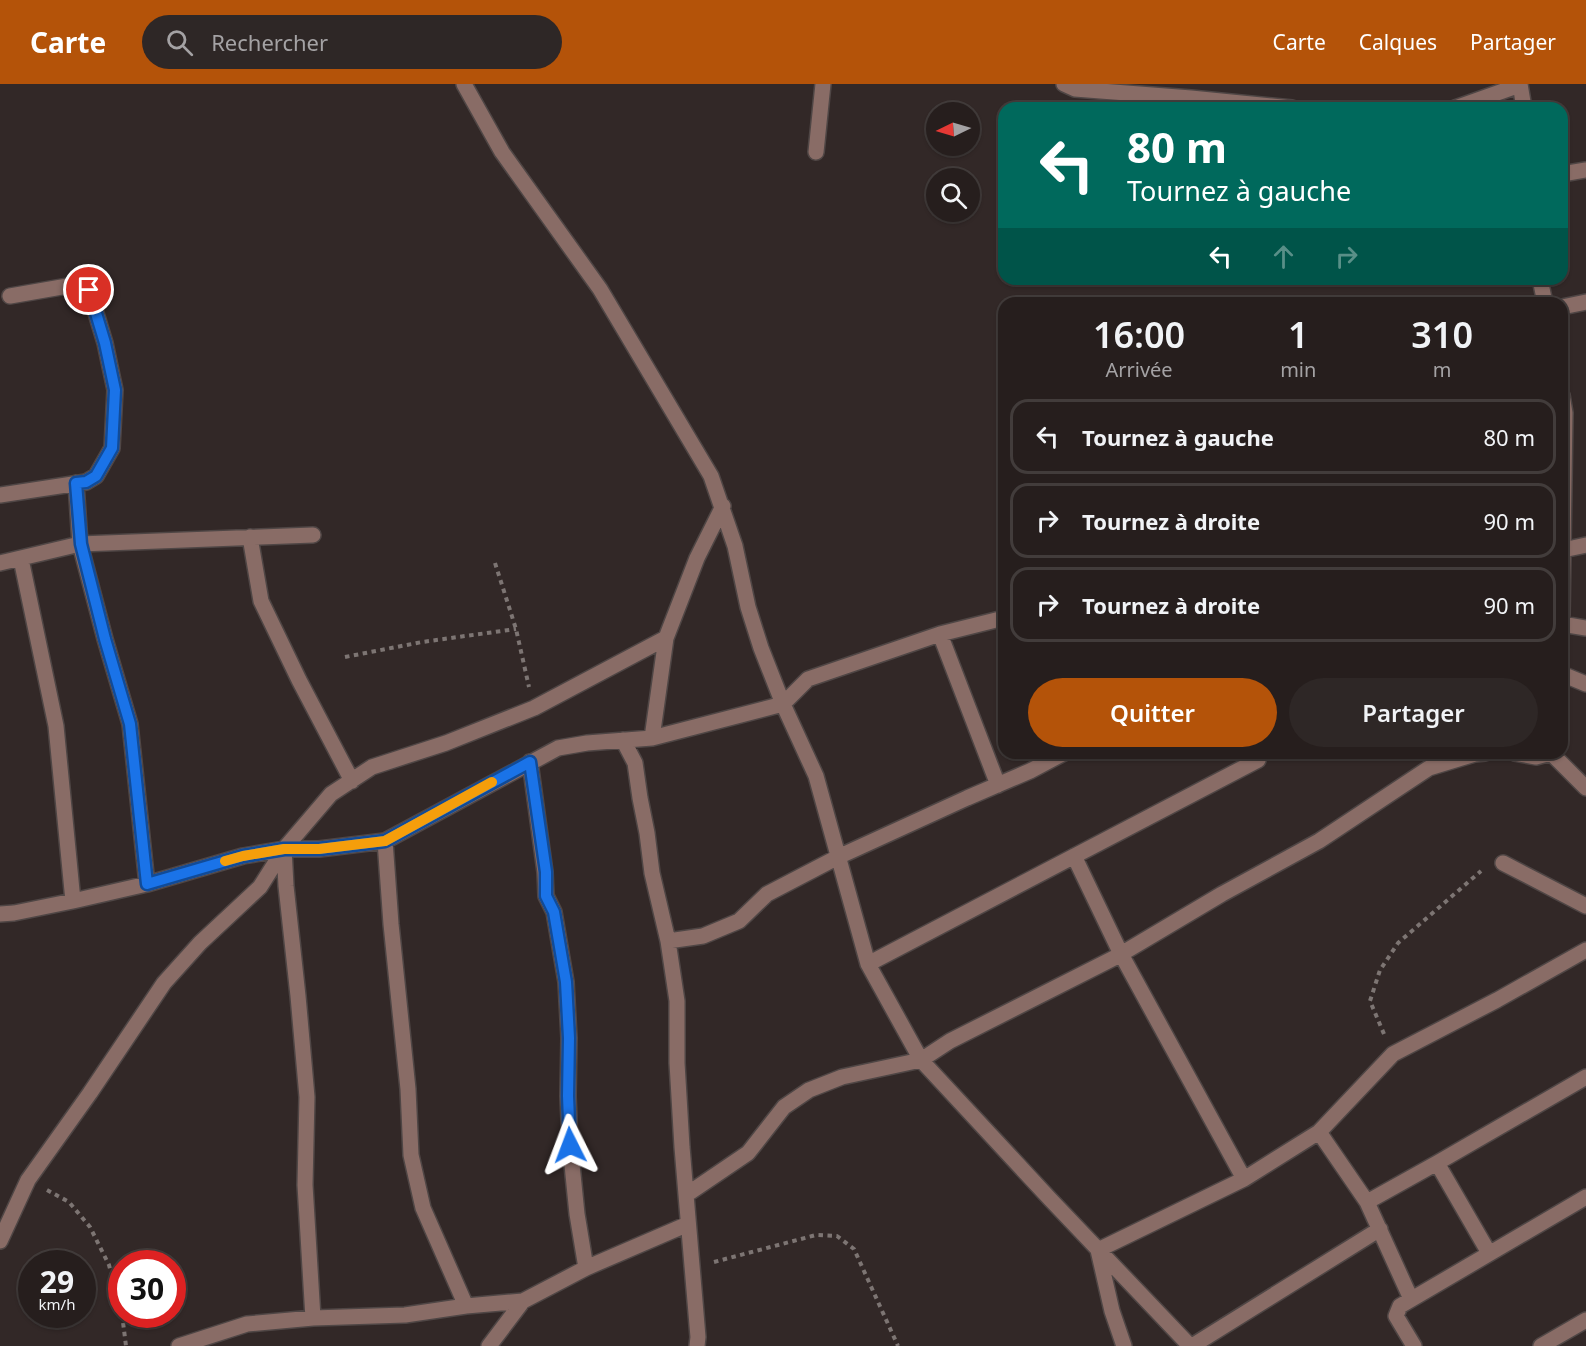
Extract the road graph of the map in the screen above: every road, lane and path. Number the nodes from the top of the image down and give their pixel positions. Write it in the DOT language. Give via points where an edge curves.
graph roads {
  1 [pos="464,84"];
  2 [pos="823,84"];
  3 [pos="1520,85"];
  4 [pos="1071,86"];
  5 [pos="1231,102"];
  6 [pos="1472,102"];
  7 [pos="1523,102"];
  8 [pos="816,152"];
  9 [pos="1586,170"];
  10 [pos="1568,173"];
  11 [pos="10,296"];
  12 [pos="1586,302"];
  13 [pos="1568,306"];
  14 [pos="76,483"];
  15 [pos="0,495"];
  16 [pos="723,506"];
  17 [pos="313,535"];
  18 [pos="250,537"];
  19 [pos="81,544"];
  20 [pos="1586,545"];
  21 [pos="1568,549"];
  22 [pos="21,559"];
  23 [pos="0,563"];
  24 [pos="495,563"];
  25 [pos="998,620"];
  26 [pos="1568,625"];
  27 [pos="516,628"];
  28 [pos="1586,628"];
  29 [pos="940,634"];
  30 [pos="666,638"];
  31 [pos="345,657"];
  32 [pos="1568,676"];
  33 [pos="1586,684"];
  34 [pos="783,704"];
  35 [pos="534,708"];
  36 [pos="652,738"];
  37 [pos="623,740"];
  38 [pos="1053,759"];
  39 [pos="1459,759"];
  40 [pos="1557,759"];
  41 [pos="1258,760"];
  42 [pos="530,762"];
  43 [pos="352,780"];
  44 [pos="998,784"];
  45 [pos="1586,788"];
  46 [pos="385,841"];
  47 [pos="284,849"];
  48 [pos="838,856"];
  49 [pos="1074,856"];
  50 [pos="1503,863"];
  51 [pos="147,884"];
  52 [pos="73,902"];
  53 [pos="1586,906"];
  54 [pos="0,914"];
  55 [pos="668,941"];
  56 [pos="1586,950"];
  57 [pos="1121,954"];
  58 [pos="868,964"];
  59 [pos="1393,1054"];
  60 [pos="921,1060"];
  61 [pos="1586,1077"];
  62 [pos="1319,1132"];
  63 [pos="1437,1163"];
  64 [pos="1244,1179"];
  65 [pos="28,1180"];
  66 [pos="686,1195"];
  67 [pos="1586,1197"];
  68 [pos="1367,1202"];
  69 [pos="688,1224"];
  70 [pos="1380,1229"];
  71 [pos="0,1241"];
  72 [pos="1098,1250"];
  73 [pos="1489,1253"];
  74 [pos="108,1263"];
  75 [pos="586,1268"];
  76 [pos="692,1268"];
  77 [pos="1411,1299"];
  78 [pos="523,1301"];
  79 [pos="466,1306"];
  80 [pos="313,1318"];
  81 [pos="1586,1320"];
  82 [pos="124,1328"];
  83 [pos="126,1346"];
  84 [pos="179,1346"];
  85 [pos="489,1346"];
  86 [pos="697,1346"];
  87 [pos="898,1346"];
  88 [pos="1125,1346"];
  89 [pos="1191,1346"];
  90 [pos="1414,1346"];
  91 [pos="1541,1346"];
  1 -- 16 [label="street" via="502,152 600,290 711,476"];
  2 -- 8 [label="street"];
  3 -- 6 [label="street"];
  3 -- 7 [label="street"];
  4 -- 5 [label="street"];
  9 -- 10 [label="street"];
  11 -- 14 [label="street" via="79,284 89,290 115,390 112,448 96,476"];
  12 -- 13 [label="street"];
  14 -- 15 [label="street"];
  14 -- 19 [label="street"];
  16 -- 30 [label="street" via="697,558"];
  16 -- 34 [label="street" via="748,607"];
  17 -- 18 [label="street"];
  18 -- 19 [label="street"];
  18 -- 43 [label="street" via="261,601"];
  19 -- 22 [label="street"];
  19 -- 51 [label="street" via="130,724"];
  20 -- 21 [label="street"];
  22 -- 23 [label="street"];
  22 -- 52 [label="street" via="56,726"];
  24 -- 27 [label="path"];
  25 -- 29 [label="street"];
  26 -- 28 [label="street"];
  27 -- 31 [label="path"];
  27 -- 35 [label="path"];
  29 -- 34 [label="street" via="808,679"];
  29 -- 44 [label="street"];
  30 -- 35 [label="street"];
  30 -- 36 [label="street"];
  32 -- 33 [label="street"];
  34 -- 36 [label="street"];
  34 -- 48 [label="street" via="816,776"];
  35 -- 43 [label="street" via="372,767"];
  36 -- 37 [label="street"];
  37 -- 42 [label="street" via="558,748"];
  37 -- 55 [label="street" via="635,763 652,873"];
  38 -- 44 [label="street"];
  39 -- 57 [label="street" via="1429,768 1319,841"];
  40 -- 45 [label="street"];
  41 -- 49 [label="street"];
  42 -- 46 [label="street"];
  42 -- 75 [label="street" via="546,896 554,912 566,982 570,1145"];
  43 -- 47 [label="street" via="331,794"];
  44 -- 48 [label="street"];
  46 -- 47 [label="street"];
  46 -- 79 [label="street" via="411,1155 423,1208"];
  47 -- 51 [label="street" via="243,856"];
  47 -- 65 [label="street" via="260,887 164,983"];
  47 -- 80 [label="street" via="307,1097 305,1185"];
  48 -- 55 [label="street" via="767,894 739,921 703,936"];
  48 -- 58 [label="street"];
  49 -- 57 [label="street"];
  49 -- 58 [label="street"];
  50 -- 53 [label="street"];
  50 -- 59 [label="path" via="1480,871 1398,943 1380,970 1370,1001"];
  51 -- 52 [label="street"];
  52 -- 54 [label="street"];
  55 -- 66 [label="street" via="677,1001"];
  56 -- 59 [label="street"];
  57 -- 60 [label="street" via="950,1041"];
  57 -- 64 [label="street"];
  58 -- 60 [label="street"];
  59 -- 62 [label="street"];
  60 -- 66 [label="street" via="842,1077 809,1090 784,1107 748,1153"];
  60 -- 72 [label="street"];
  61 -- 63 [label="street"];
  62 -- 64 [label="street"];
  62 -- 68 [label="street"];
  63 -- 68 [label="street"];
  63 -- 73 [label="street"];
  64 -- 72 [label="street"];
  65 -- 71 [label="street"];
  65 -- 74 [label="path" via="69,1202 90,1227"];
  66 -- 69 [label="street"];
  67 -- 73 [label="street"];
  68 -- 70 [label="street"];
  69 -- 75 [label="street"];
  69 -- 76 [label="street"];
  70 -- 77 [label="street"];
  70 -- 89 [label="street"];
  72 -- 88 [label="street" via="1112,1311"];
  72 -- 89 [label="street"];
  73 -- 77 [label="street"];
  75 -- 78 [label="street"];
  76 -- 86 [label="street"];
  76 -- 87 [label="path" via="816,1235 837,1236 854,1249"];
  77 -- 90 [label="street" via="1400,1306 1396,1316"];
  78 -- 79 [label="street"];
  78 -- 85 [label="street"];
  79 -- 80 [label="street" via="405,1315"];
  80 -- 84 [label="street" via="247,1323"];
  81 -- 91 [label="street"];
  82 -- 83 [label="path"];
}
